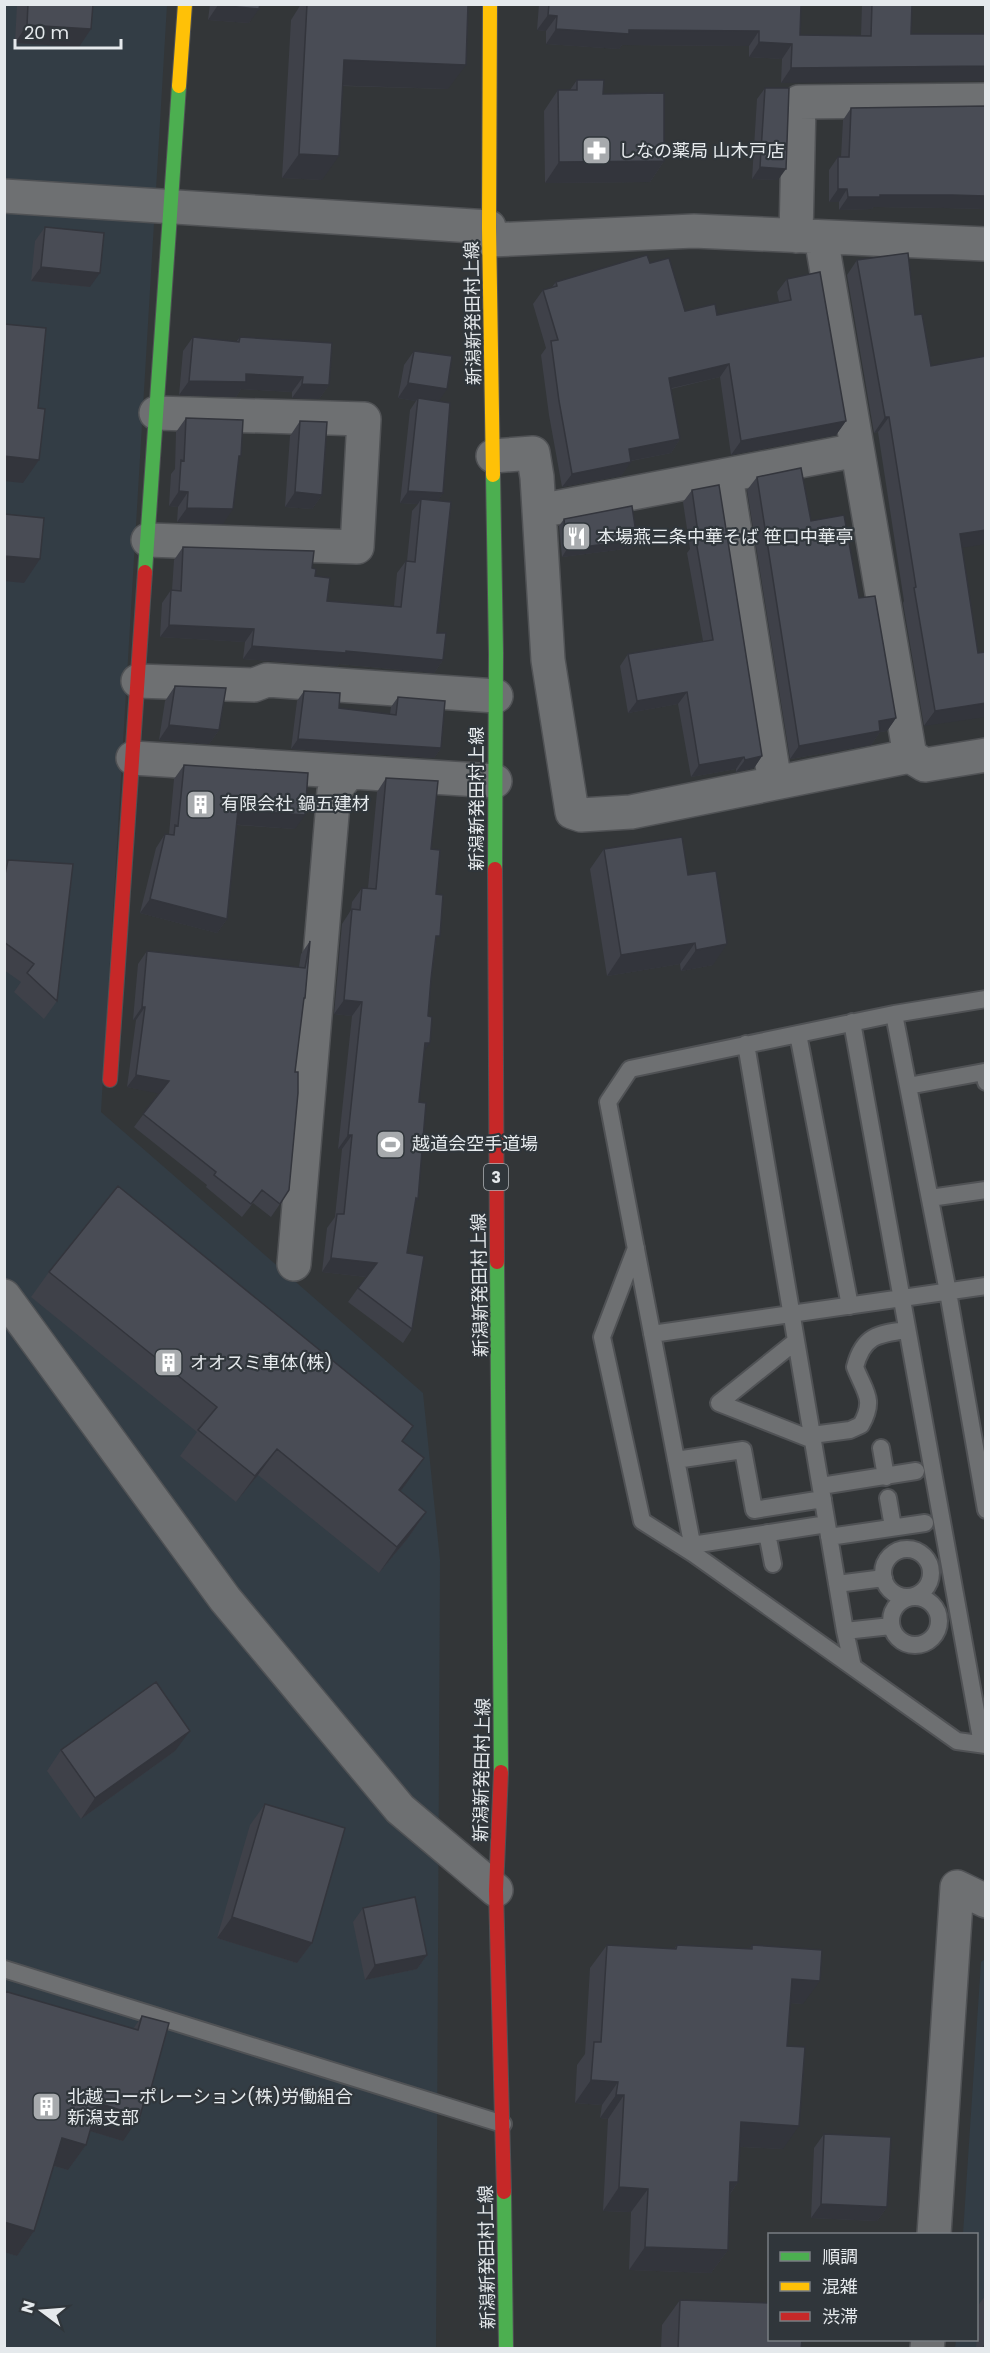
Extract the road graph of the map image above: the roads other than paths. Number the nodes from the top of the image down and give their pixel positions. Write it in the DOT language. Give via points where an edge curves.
graph roads {
  1 [pos="185,4"];
  2 [pos="490,4"];
  3 [pos="986,100"];
  4 [pos="4,196"];
  5 [pos="171,205"];
  6 [pos="490,233"];
  7 [pos="809,236"];
  8 [pos="986,244"];
  9 [pos="156,413"];
  10 [pos="857,450"];
  11 [pos="493,456"];
  12 [pos="726,476"];
  13 [pos="539,511"];
  14 [pos="148,540"];
  15 [pos="138,681"];
  16 [pos="496,696"];
  17 [pos="986,755"];
  18 [pos="910,756"];
  19 [pos="133,758"];
  20 [pos="349,772"];
  21 [pos="495,781"];
  22 [pos="775,783"];
  23 [pos="986,999"];
  24 [pos="894,1014"];
  25 [pos="852,1022"];
  26 [pos="798,1034"];
  27 [pos="746,1044"];
  28 [pos="110,1080"];
  29 [pos="986,1082"];
  30 [pos="908,1086"];
  31 [pos="986,1190"];
  32 [pos="930,1198"];
  33 [pos="636,1248"];
  34 [pos="294,1264"];
  35 [pos="986,1286"];
  36 [pos="948,1292"];
  37 [pos="4,1296"];
  38 [pos="900,1299"];
  39 [pos="850,1306"];
  40 [pos="792,1314"];
  41 [pos="906,1330"];
  42 [pos="652,1334"];
  43 [pos="796,1341"];
  44 [pos="813,1438"];
  45 [pos="881,1448"];
  46 [pos="981,1452"];
  47 [pos="676,1460"];
  48 [pos="916,1472"];
  49 [pos="886,1477"];
  50 [pos="822,1493"];
  51 [pos="888,1498"];
  52 [pos="985,1502"];
  53 [pos="925,1523"];
  54 [pos="893,1527"];
  55 [pos="828,1530"];
  56 [pos="767,1533"];
  57 [pos="693,1550"];
  58 [pos="773,1564"];
  59 [pos="884,1578"];
  60 [pos="837,1584"];
  61 [pos="891,1626"];
  62 [pos="844,1631"];
  63 [pos="853,1667"];
  64 [pos="984,1745"];
  65 [pos="496,1890"];
  66 [pos="986,1901"];
  67 [pos="4,1969"];
  68 [pos="503,2124"];
  69 [pos="934,2233"];
  70 [pos="506,2349"];
  1 -- 5 [label="main road"];
  2 -- 6 [label="main road, 新潟新発田村上線 / 3"];
  3 -- 7 [label="street" via="799,102"];
  4 -- 5 [label="street"];
  5 -- 6 [label="street"];
  5 -- 9 [label="main road"];
  6 -- 7 [label="street" via="694,231"];
  6 -- 11 [label="main road, 新潟新発田村上線 / 3"];
  7 -- 8 [label="street"];
  7 -- 10 [label="street"];
  9 -- 14 [label="main road"];
  9 -- 14 [label="street" via="364,419 357,547"];
  10 -- 12 [label="street"];
  10 -- 18 [label="street"];
  11 -- 13 [label="street" via="533,453"];
  11 -- 16 [label="main road, 新潟新発田村上線 / 3"];
  12 -- 13 [label="street"];
  12 -- 22 [label="street"];
  13 -- 22 [label="street" via="548,660 572,812 631,812"];
  14 -- 15 [label="main road"];
  15 -- 16 [label="street" via="254,685 267,680"];
  15 -- 19 [label="main road"];
  16 -- 21 [label="main road, 新潟新発田村上線 / 3"];
  17 -- 18 [label="street" via="925,765"];
  18 -- 22 [label="street"];
  19 -- 20 [label="street"];
  19 -- 28 [label="main road"];
  20 -- 21 [label="street"];
  20 -- 34 [label="street" via="334,791"];
  21 -- 65 [label="main road, 新潟新発田村上線 / 3" via="502,1743"];
  23 -- 24 [label="lane"];
  24 -- 25 [label="lane"];
  24 -- 30 [label="lane"];
  25 -- 26 [label="lane"];
  25 -- 38 [label="lane"];
  26 -- 27 [label="lane"];
  26 -- 39 [label="lane"];
  27 -- 33 [label="lane" via="630,1069 608,1102"];
  27 -- 40 [label="lane"];
  29 -- 30 [label="lane" via="984,1072"];
  30 -- 32 [label="lane"];
  31 -- 32 [label="lane"];
  32 -- 36 [label="lane"];
  33 -- 42 [label="lane"];
  33 -- 57 [label="lane" via="602,1337 642,1521"];
  35 -- 36 [label="lane"];
  36 -- 38 [label="lane"];
  36 -- 46 [label="lane"];
  37 -- 65 [label="street" via="225,1599 400,1809"];
  38 -- 39 [label="lane"];
  38 -- 41 [label="lane"];
  39 -- 40 [label="lane"];
  40 -- 42 [label="lane"];
  40 -- 43 [label="lane"];
  41 -- 44 [label="lane" via="882,1333 859,1351 855,1367 869,1404 861,1425"];
  41 -- 64 [label="lane"];
  42 -- 47 [label="lane"];
  43 -- 44 [label="lane"];
  43 -- 44 [label="lane" via="719,1403"];
  44 -- 50 [label="lane"];
  45 -- 49 [label="lane"];
  46 -- 52 [label="lane"];
  47 -- 50 [label="lane" via="743,1450 754,1510"];
  47 -- 57 [label="lane"];
  48 -- 49 [label="lane"];
  49 -- 50 [label="lane"];
  50 -- 55 [label="lane"];
  51 -- 54 [label="lane"];
  53 -- 54 [label="lane"];
  54 -- 55 [label="lane"];
  55 -- 56 [label="lane"];
  55 -- 60 [label="lane"];
  56 -- 57 [label="lane"];
  56 -- 58 [label="lane"];
  57 -- 63 [label="lane"];
  59 -- 60 [label="lane"];
  60 -- 62 [label="lane"];
  61 -- 62 [label="lane"];
  62 -- 63 [label="lane"];
  63 -- 64 [label="lane" via="957,1741"];
  65 -- 68 [label="main road, 新潟新発田村上線 / 3"];
  66 -- 69 [label="street" via="957,1887"];
  67 -- 68 [label="lane"];
  68 -- 70 [label="main road, 新潟新発田村上線 / 3"];
}
